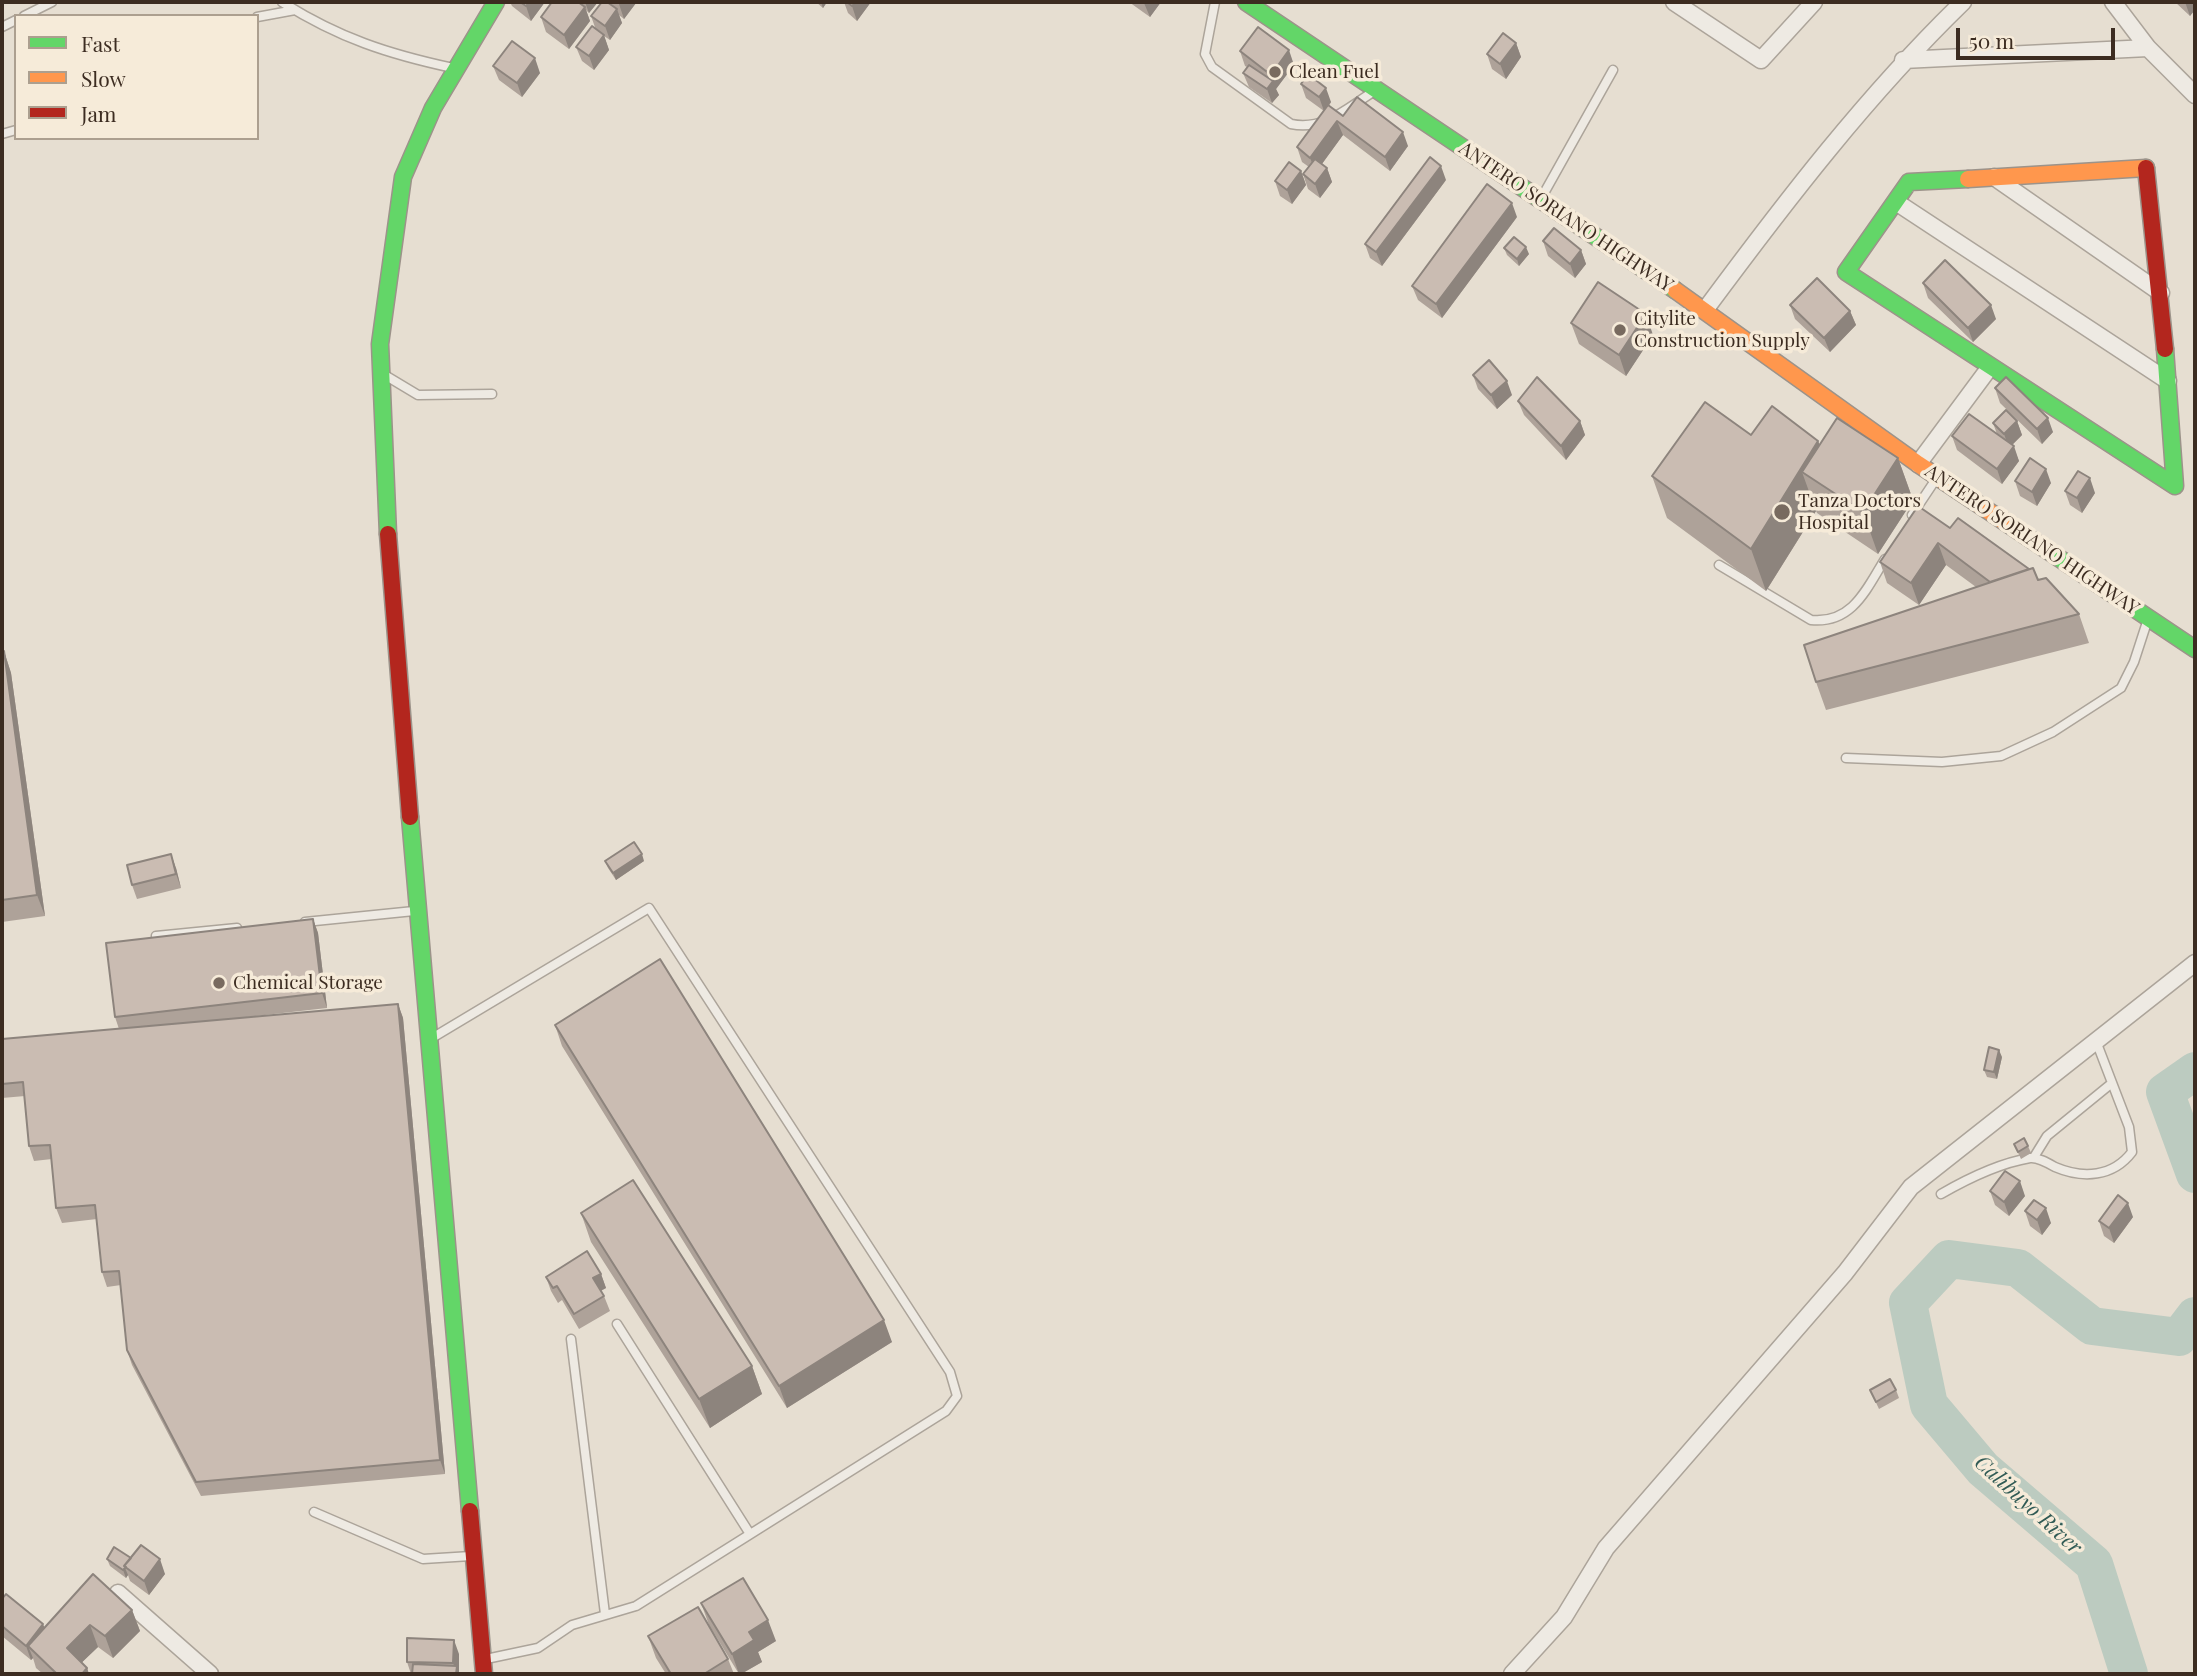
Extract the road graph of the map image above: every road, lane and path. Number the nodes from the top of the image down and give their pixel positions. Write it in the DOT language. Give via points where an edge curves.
graph roads {
  1 [pos="52,2"];
  2 [pos="282,2"];
  3 [pos="496,2"];
  4 [pos="1215,2"];
  5 [pos="1246,2"];
  6 [pos="1674,2"];
  7 [pos="1814,2"];
  8 [pos="1964,2"];
  9 [pos="2113,2"];
  10 [pos="1267,8"];
  11 [pos="295,10"];
  12 [pos="28,14"];
  13 [pos="259,17"];
  14 [pos="2148,48"];
  15 [pos="1903,60"];
  16 [pos="456,68"];
  17 [pos="1614,70"];
  18 [pos="1376,90"];
  19 [pos="2195,95"];
  20 [pos="1994,177"];
  21 [pos="1539,201"];
  22 [pos="1896,202"];
  23 [pos="2161,293"];
  24 [pos="1705,310"];
  25 [pos="1990,366"];
  26 [pos="381,372"];
  27 [pos="2168,381"];
  28 [pos="492,394"];
  29 [pos="1918,464"];
  30 [pos="1938,477"];
  31 [pos="1905,526"];
  32 [pos="1891,549"];
  33 [pos="1719,565"];
  34 [pos="2148,619"];
  35 [pos="2195,649"];
  36 [pos="1846,758"];
  37 [pos="417,911"];
  38 [pos="293,923"];
  39 [pos="252,927"];
  40 [pos="156,936"];
  41 [pos="2195,963"];
  42 [pos="430,1039"];
  43 [pos="2096,1041"];
  44 [pos="2112,1083"];
  45 [pos="2034,1157"];
  46 [pos="1941,1194"];
  47 [pos="617,1324"];
  48 [pos="572,1339"];
  49 [pos="314,1512"];
  50 [pos="750,1534"];
  51 [pos="474,1556"];
  52 [pos="118,1593"];
  53 [pos="605,1614"];
  54 [pos="483,1667"];
  55 [pos="211,1674"];
  56 [pos="1512,1674"];
  1 -- 12 [label="lane"];
  2 -- 11 [label="lane"];
  3 -- 16 [label="street"];
  4 -- 18 [label="lane" via="1205,54 1212,67 1291,124 1325,123"];
  5 -- 10 [label="street, ANTERO SORIANO HIGHWAY"];
  6 -- 7 [label="street" via="1761,60"];
  8 -- 15 [label="street"];
  9 -- 14 [label="street"];
  10 -- 18 [label="street, ANTERO SORIANO HIGHWAY"];
  11 -- 13 [label="lane"];
  11 -- 16 [label="lane" via="357,43"];
  14 -- 15 [label="street"];
  14 -- 19 [label="street"];
  15 -- 24 [label="street"];
  16 -- 26 [label="street" via="403,177 380,344"];
  17 -- 21 [label="lane"];
  18 -- 21 [label="street, ANTERO SORIANO HIGHWAY"];
  20 -- 22 [label="street" via="1909,182"];
  20 -- 23 [label="street"];
  20 -- 23 [label="street" via="2146,168"];
  21 -- 24 [label="street, ANTERO SORIANO HIGHWAY"];
  22 -- 25 [label="street" via="1846,272"];
  22 -- 27 [label="street"];
  23 -- 27 [label="street"];
  24 -- 29 [label="street, ANTERO SORIANO HIGHWAY"];
  25 -- 27 [label="street" via="2175,486"];
  25 -- 29 [label="street"];
  26 -- 28 [label="lane" via="418,396"];
  26 -- 37 [label="street" via="383,470"];
  29 -- 30 [label="street, ANTERO SORIANO HIGHWAY"];
  30 -- 31 [label="lane"];
  30 -- 34 [label="street, ANTERO SORIANO HIGHWAY"];
  32 -- 33 [label="lane" via="1846,615 1826,622 1811,620"];
  34 -- 35 [label="street, ANTERO SORIANO HIGHWAY"];
  34 -- 36 [label="lane" via="2121,688 2053,732 2001,756 1942,762"];
  37 -- 38 [label="lane"];
  37 -- 42 [label="street"];
  39 -- 40 [label="lane"];
  41 -- 43 [label="street"];
  42 -- 50 [label="lane" via="649,908 950,1372 957,1396 946,1411"];
  42 -- 51 [label="street"];
  43 -- 44 [label="lane"];
  43 -- 56 [label="street" via="1911,1187 1845,1273 1606,1548 1564,1617"];
  44 -- 45 [label="lane" via="2047,1136"];
  44 -- 45 [label="lane" via="2129,1127 2132,1152 2122,1164 2103,1173 2082,1175"];
  45 -- 46 [label="lane"];
  47 -- 50 [label="lane"];
  48 -- 53 [label="lane"];
  49 -- 51 [label="lane" via="423,1559"];
  50 -- 53 [label="lane" via="636,1606"];
  51 -- 54 [label="street"];
  52 -- 55 [label="street"];
  53 -- 54 [label="lane" via="572,1625 538,1648"];
}
